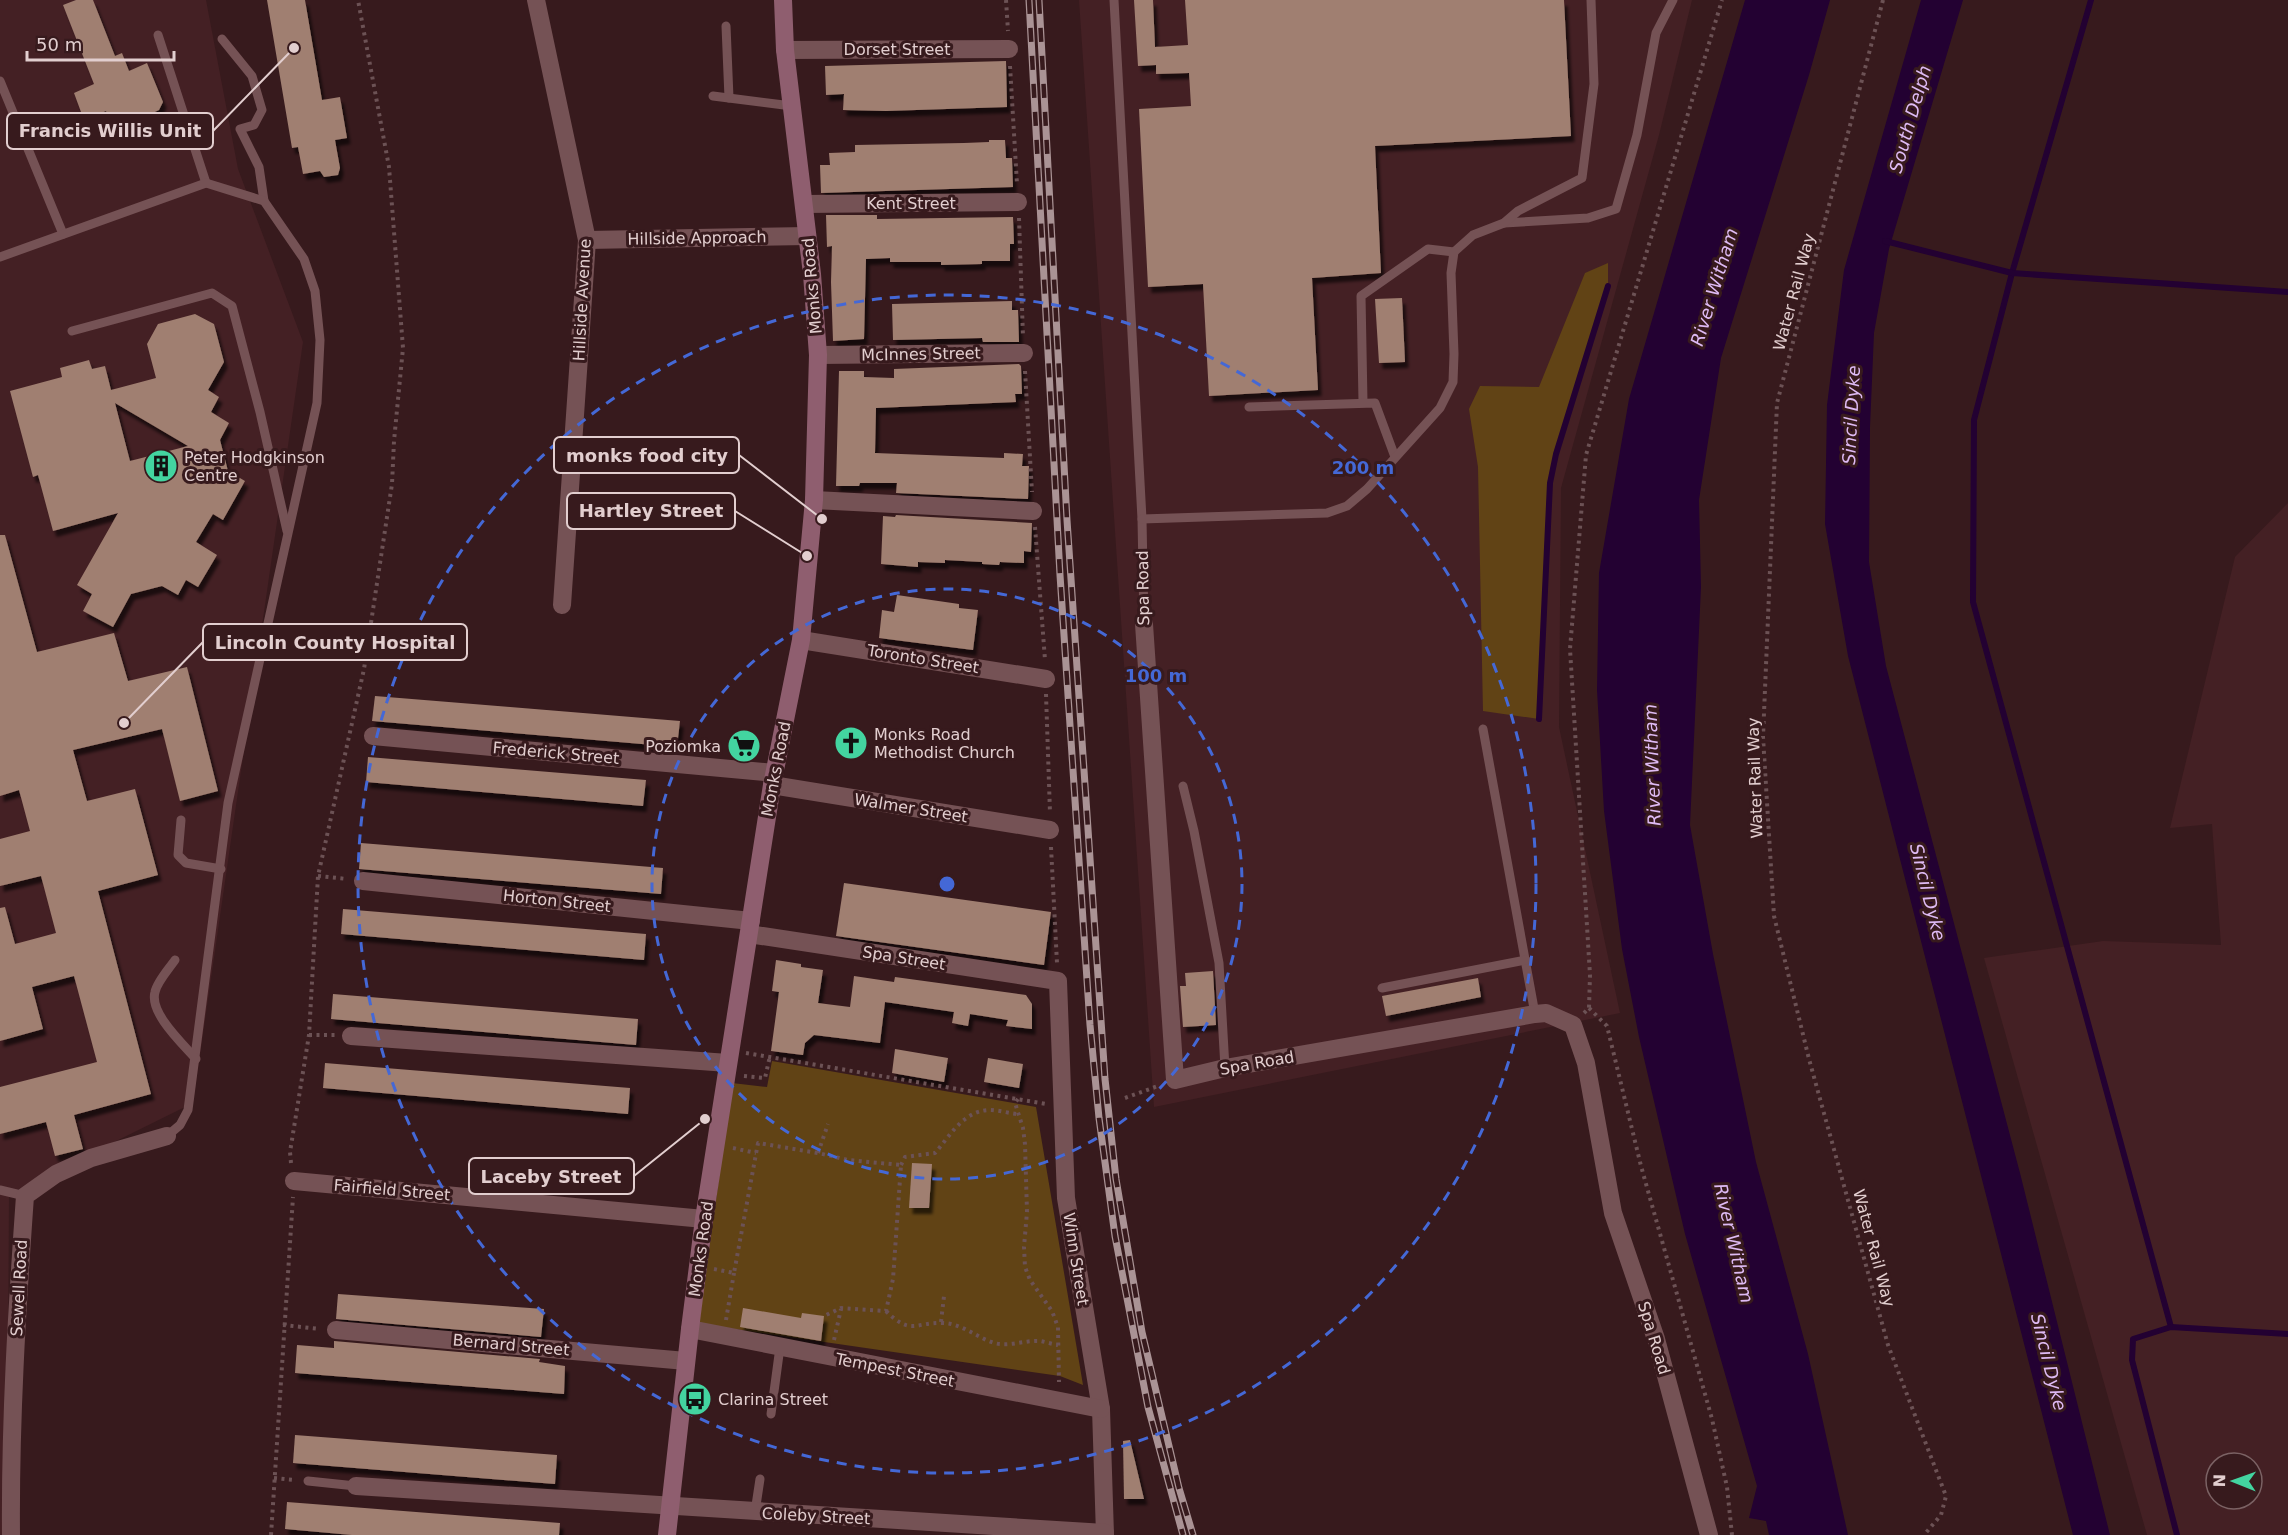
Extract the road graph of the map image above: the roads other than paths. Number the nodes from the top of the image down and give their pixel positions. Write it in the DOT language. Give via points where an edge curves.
graph roads {
  1 [pos="536,0"];
  2 [pos="783,0"];
  3 [pos="1114,0"];
  4 [pos="1591,0"];
  5 [pos="1673,0"];
  6 [pos="726,26"];
  7 [pos="158,35"];
  8 [pos="222,39"];
  9 [pos="1009,49"];
  10 [pos="785,50"];
  11 [pos="0,81"];
  12 [pos="713,96"];
  13 [pos="729,98"];
  14 [pos="792,106"];
  15 [pos="206,183"];
  16 [pos="264,201"];
  17 [pos="1018,202"];
  18 [pos="804,204"];
  19 [pos="1504,223"];
  20 [pos="63,234"];
  21 [pos="807,236"];
  22 [pos="587,240"];
  23 [pos="1454,252"];
  24 [pos="0,257"];
  25 [pos="72,331"];
  26 [pos="1024,353"];
  27 [pos="818,355"];
  28 [pos="1363,402"];
  29 [pos="1249,407"];
  30 [pos="1395,457"];
  31 [pos="814,500"];
  32 [pos="1034,511"];
  33 [pos="1142,519"];
  34 [pos="288,533"];
  35 [pos="562,605"];
  36 [pos="1144,624"];
  37 [pos="801,640"];
  38 [pos="1046,679"];
  39 [pos="1483,729"];
  40 [pos="373,736"];
  41 [pos="773,779"];
  42 [pos="1183,786"];
  43 [pos="181,820"];
  44 [pos="1050,830"];
  45 [pos="221,869"];
  46 [pos="363,881"];
  47 [pos="750,928"];
  48 [pos="175,960"];
  49 [pos="1526,960"];
  50 [pos="1058,981"];
  51 [pos="1383,988"];
  52 [pos="1535,1014"];
  53 [pos="351,1036"];
  54 [pos="196,1059"];
  55 [pos="727,1068"];
  56 [pos="1225,1068"];
  57 [pos="167,1136"];
  58 [pos="294,1181"];
  59 [pos="0,1190"];
  60 [pos="25,1196"];
  61 [pos="704,1219"];
  62 [pos="690,1329"];
  63 [pos="336,1330"];
  64 [pos="780,1347"];
  65 [pos="686,1361"];
  66 [pos="1101,1410"];
  67 [pos="771,1414"];
  68 [pos="5,1479"];
  69 [pos="760,1479"];
  70 [pos="308,1481"];
  71 [pos="356,1486"];
  72 [pos="671,1508"];
  73 [pos="755,1512"];
  74 [pos="1105,1534"];
  75 [pos="11,1535"];
  76 [pos="667,1535"];
  77 [pos="1709,1535"];
  1 -- 22 [label="street, Hillside Avenue"];
  2 -- 10 [label="main road, Monks Road"];
  3 -- 33 [label="lane, Spa Road"];
  4 -- 19 [label="lane" via="1594,84 1582,177 1518,211"];
  5 -- 19 [label="lane" via="1656,33 1637,135 1616,209 1588,218"];
  6 -- 13 [label="lane"];
  7 -- 15 [label="lane"];
  8 -- 16 [label="lane" via="252,76 262,110 254,125 240,129 259,167"];
  9 -- 10 [label="street, Dorset Street"];
  10 -- 14 [label="main road, Monks Road"];
  11 -- 20 [label="lane"];
  12 -- 13 [label="lane"];
  13 -- 14 [label="lane"];
  14 -- 18 [label="main road, Monks Road"];
  15 -- 16 [label="lane"];
  15 -- 20 [label="lane"];
  16 -- 34 [label="lane" via="304,260 315,291 320,340 317,403"];
  17 -- 18 [label="street, Kent Street"];
  18 -- 21 [label="main road, Monks Road"];
  19 -- 23 [label="lane" via="1473,235"];
  20 -- 24 [label="lane"];
  21 -- 22 [label="street, Hillside Approach"];
  21 -- 27 [label="main road, Monks Road"];
  22 -- 35 [label="street, Hillside Avenue"];
  23 -- 28 [label="lane" via="1428,249 1361,296"];
  23 -- 30 [label="lane" via="1453,382 1440,408"];
  25 -- 34 [label="lane" via="212,294 232,306"];
  26 -- 27 [label="street, McInnes Street"];
  27 -- 31 [label="main road, Monks Road"];
  28 -- 29 [label="lane"];
  28 -- 30 [label="lane" via="1375,402"];
  30 -- 33 [label="lane" via="1347,506 1327,513"];
  31 -- 32 [label="street"];
  31 -- 37 [label="main road, Monks Road"];
  33 -- 36 [label="lane, Spa Road"];
  34 -- 45 [label="lane" via="228,803"];
  36 -- 56 [label="street, Spa Road" via="1175,1080"];
  37 -- 38 [label="street, Toronto Street"];
  37 -- 41 [label="main road, Monks Road"];
  39 -- 49 [label="lane"];
  40 -- 41 [label="street, Frederick Street"];
  41 -- 44 [label="street, Walmer Street"];
  41 -- 47 [label="main road, Monks Road"];
  42 -- 56 [label="lane" via="1219,963"];
  43 -- 45 [label="lane" via="178,855 186,863"];
  45 -- 54 [label="lane"];
  46 -- 47 [label="street, Horton Street"];
  47 -- 50 [label="street, Spa Street"];
  47 -- 55 [label="main road, Monks Road"];
  48 -- 54 [label="lane" via="155,991 154,1001 162,1020"];
  49 -- 51 [label="lane"];
  49 -- 52 [label="lane"];
  50 -- 66 [label="street, Winn Street" via="1066,1198"];
  52 -- 56 [label="street, Spa Road"];
  52 -- 77 [label="street, Spa Road" via="1546,1013 1573,1025 1586,1063 1613,1213 1656,1339"];
  53 -- 55 [label="street"];
  54 -- 57 [label="lane" via="188,1110 180,1125"];
  55 -- 61 [label="main road, Monks Road"];
  57 -- 60 [label="street" via="91,1158 56,1174"];
  58 -- 61 [label="street, Fairfield Street"];
  59 -- 60 [label="lane"];
  60 -- 68 [label="street, Sewell Road"];
  61 -- 62 [label="main road, Monks Road"];
  62 -- 64 [label="street, Tempest Street"];
  62 -- 65 [label="main road, Monks Road"];
  63 -- 65 [label="street, Bernard Street"];
  64 -- 66 [label="street, Tempest Street"];
  64 -- 67 [label="lane"];
  65 -- 72 [label="main road, Monks Road"];
  66 -- 74 [label="street, Winn Street"];
  68 -- 75 [label="street, Sewell Road"];
  69 -- 73 [label="lane"];
  70 -- 71 [label="lane"];
  71 -- 72 [label="street"];
  72 -- 73 [label="street, Coleby Street"];
  72 -- 76 [label="main road, Monks Road"];
  73 -- 74 [label="street, Coleby Street"];
}
